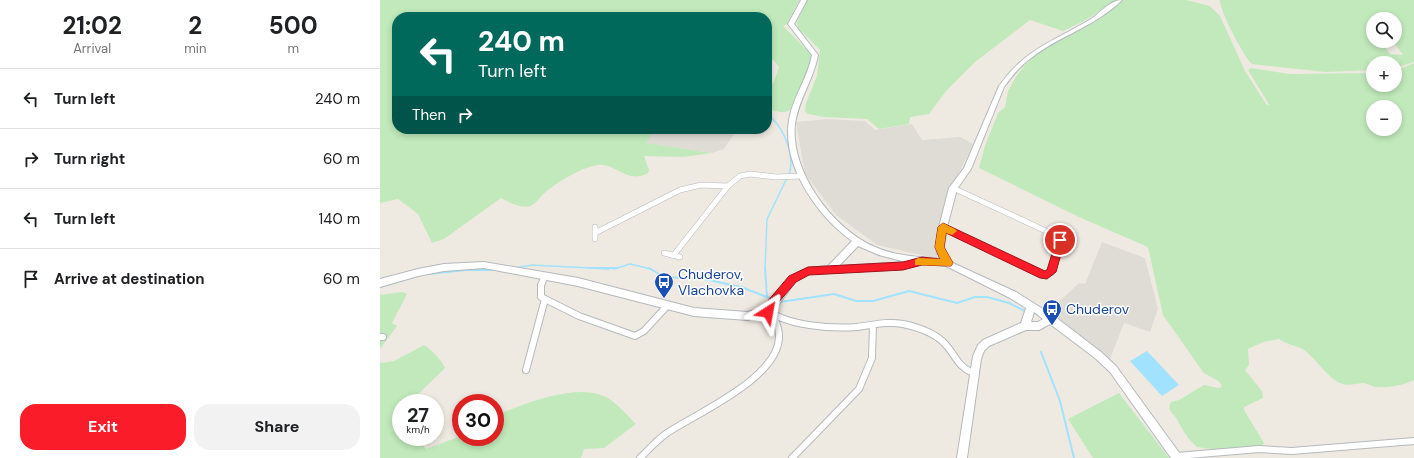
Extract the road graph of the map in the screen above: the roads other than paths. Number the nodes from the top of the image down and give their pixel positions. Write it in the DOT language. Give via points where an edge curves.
graph roads {
  1 [pos="804,0"];
  2 [pos="1119,0"];
  3 [pos="801,176"];
  4 [pos="728,186"];
  5 [pos="953,188"];
  6 [pos="943,227"];
  7 [pos="595,233"];
  8 [pos="857,241"];
  9 [pos="664,253"];
  10 [pos="673,256"];
  11 [pos="680,257"];
  12 [pos="922,261"];
  13 [pos="948,263"];
  14 [pos="831,270"];
  15 [pos="545,276"];
  16 [pos="380,283"];
  17 [pos="545,299"];
  18 [pos="772,304"];
  19 [pos="667,306"];
  20 [pos="774,317"];
  21 [pos="1031,319"];
  22 [pos="1052,319"];
  23 [pos="873,325"];
  24 [pos="526,370"];
  25 [pos="973,373"];
  26 [pos="1414,441"];
  27 [pos="1178,457"];
  28 [pos="640,458"];
  29 [pos="792,458"];
  30 [pos="962,458"];
  1 -- 3 [label="street" via="792,24 815,54 812,70 792,123"];
  2 -- 5 [label="street" via="1090,22 1029,55 1014,69 1001,87 967,169"];
  3 -- 4 [label="street" via="776,177 749,173 738,177"];
  3 -- 8 [label="street" via="823,207"];
  4 -- 7 [label="street" via="701,186 680,190"];
  4 -- 10 [label="street"];
  5 -- 6 [label="street"];
  5 -- 6 [label="street" via="1059,237 1060,243 1051,272 1044,275"];
  6 -- 13 [label="street" via="940,247"];
  8 -- 12 [label="street" via="873,250"];
  8 -- 14 [label="street"];
  9 -- 10 [label="street"];
  10 -- 11 [label="street"];
  12 -- 13 [label="street"];
  12 -- 14 [label="street" via="903,266"];
  13 -- 21 [label="street"];
  14 -- 18 [label="street" via="808,271 793,279"];
  15 -- 16 [label="street" via="468,264 436,268"];
  15 -- 17 [label="street" via="539,293"];
  15 -- 19 [label="street" via="578,282"];
  17 -- 19 [label="street" via="579,316 635,336 644,331"];
  17 -- 24 [label="street"];
  18 -- 19 [label="street" via="758,314 747,316 710,315"];
  18 -- 20 [label="street"];
  20 -- 23 [label="street" via="837,327"];
  20 -- 28 [label="street" via="781,332 772,360 757,375 721,402 671,430"];
  21 -- 22 [label="street"];
  21 -- 22 [label="street"];
  21 -- 25 [label="street" via="981,348"];
  22 -- 27 [label="street" via="1113,369"];
  23 -- 25 [label="street" via="896,322 925,332 944,343 959,365"];
  23 -- 29 [label="street" via="872,365 859,389"];
  25 -- 30 [label="street"];
  26 -- 27 [label="street" via="1292,451 1259,449"];
}
